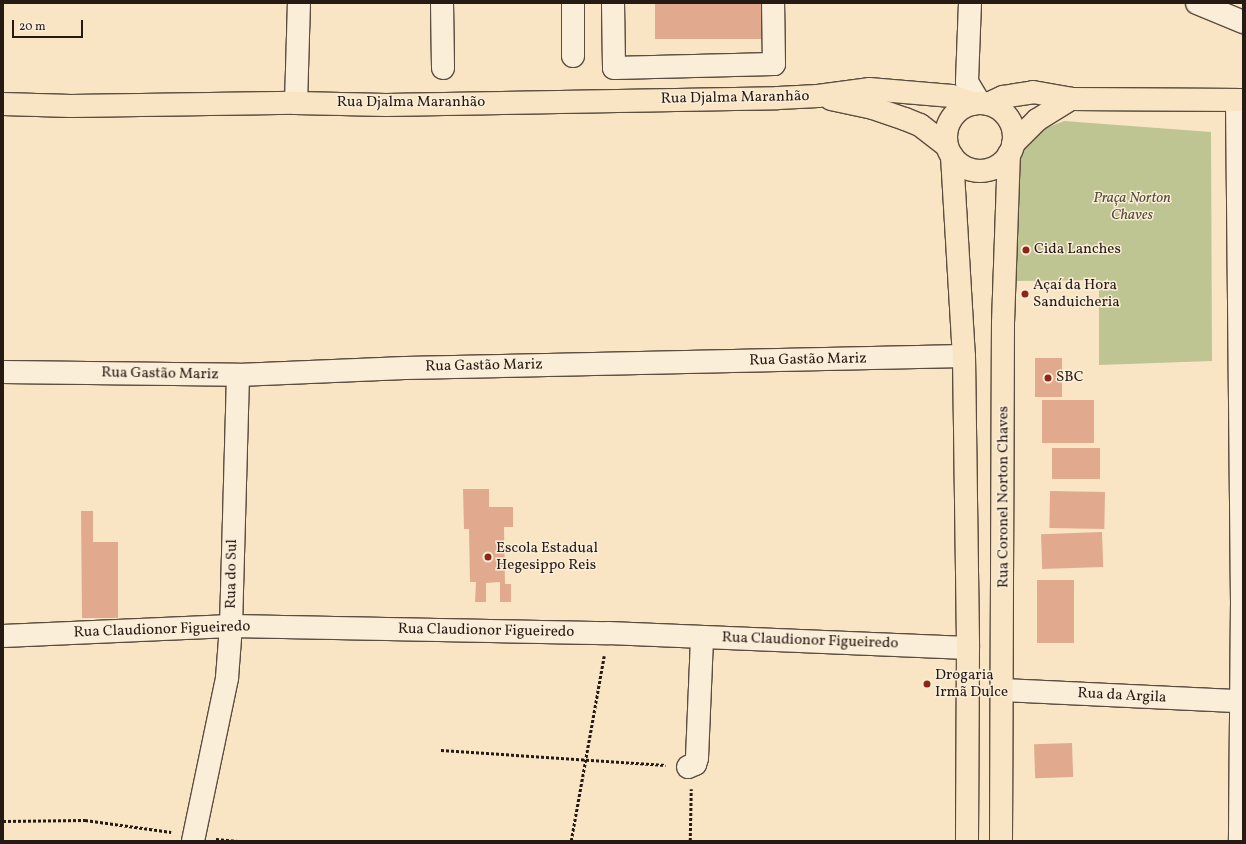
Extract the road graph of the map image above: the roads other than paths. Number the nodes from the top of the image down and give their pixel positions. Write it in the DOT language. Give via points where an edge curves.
graph roads {
  1 [pos="299,3"];
  2 [pos="442,3"];
  3 [pos="573,3"];
  4 [pos="613,3"];
  5 [pos="773,3"];
  6 [pos="970,3"];
  7 [pos="1197,3"];
  8 [pos="1243,22"];
  9 [pos="573,56"];
  10 [pos="443,68"];
  11 [pos="818,96"];
  12 [pos="1070,99"];
  13 [pos="1240,100"];
  14 [pos="296,103"];
  15 [pos="980,103"];
  16 [pos="3,104"];
  17 [pos="1011,149"];
  18 [pos="949,151"];
  19 [pos="964,356"];
  20 [pos="3,372"];
  21 [pos="238,375"];
  22 [pos="1242,602"];
  23 [pos="231,626"];
  24 [pos="3,636"];
  25 [pos="702,637"];
  26 [pos="968,648"];
  27 [pos="1003,690"];
  28 [pos="1240,701"];
  29 [pos="690,766"];
  30 [pos="193,839"];
  31 [pos="967,841"];
  32 [pos="1001,841"];
  33 [pos="1240,841"];
  1 -- 14 [label="street"];
  2 -- 10 [label="street"];
  3 -- 9 [label="street"];
  4 -- 5 [label="street" via="614,68 774,64"];
  6 -- 15 [label="street" via="967,82"];
  7 -- 8 [label="street"];
  11 -- 14 [label="main road, Rua Djalma Maranhão" via="386,105"];
  11 -- 15 [label="main road, Rua Djalma Maranhão" via="852,90 895,90 952,96"];
  11 -- 18 [label="main road, Rua Djalma Maranhão" via="873,108 920,125"];
  12 -- 13 [label="main road"];
  12 -- 15 [label="main road" via="1033,92"];
  12 -- 17 [label="main road" via="1037,120"];
  13 -- 22 [label="street"];
  14 -- 16 [label="main road, Rua Djalma Maranhão" via="71,106"];
  15 -- 17 [label="main road" via="1005,114 1010,123"];
  15 -- 18 [label="main road" via="961,109 951,119 946,132"];
  17 -- 18 [label="main road" via="992,169 981,171 963,166"];
  17 -- 27 [label="main road, Rua Coronel Norton Chaves" via="1003,323"];
  18 -- 19 [label="main road"];
  19 -- 21 [label="street, Rua Gastão Mariz" via="405,368"];
  19 -- 26 [label="main road"];
  20 -- 21 [label="street, Rua Gastão Mariz"];
  21 -- 23 [label="street, Rua do Sul"];
  22 -- 28 [label="street"];
  23 -- 24 [label="street, Rua Claudionor Figueiredo"];
  23 -- 25 [label="street, Rua Claudionor Figueiredo"];
  23 -- 30 [label="street, Rua do Sul" via="227,678 212,762"];
  25 -- 26 [label="street, Rua Claudionor Figueiredo"];
  25 -- 29 [label="street" via="697,758"];
  26 -- 31 [label="main road"];
  27 -- 28 [label="street, Rua da Argila"];
  27 -- 32 [label="main road, Rua Coronel Norton Chaves"];
  28 -- 33 [label="street"];
}
